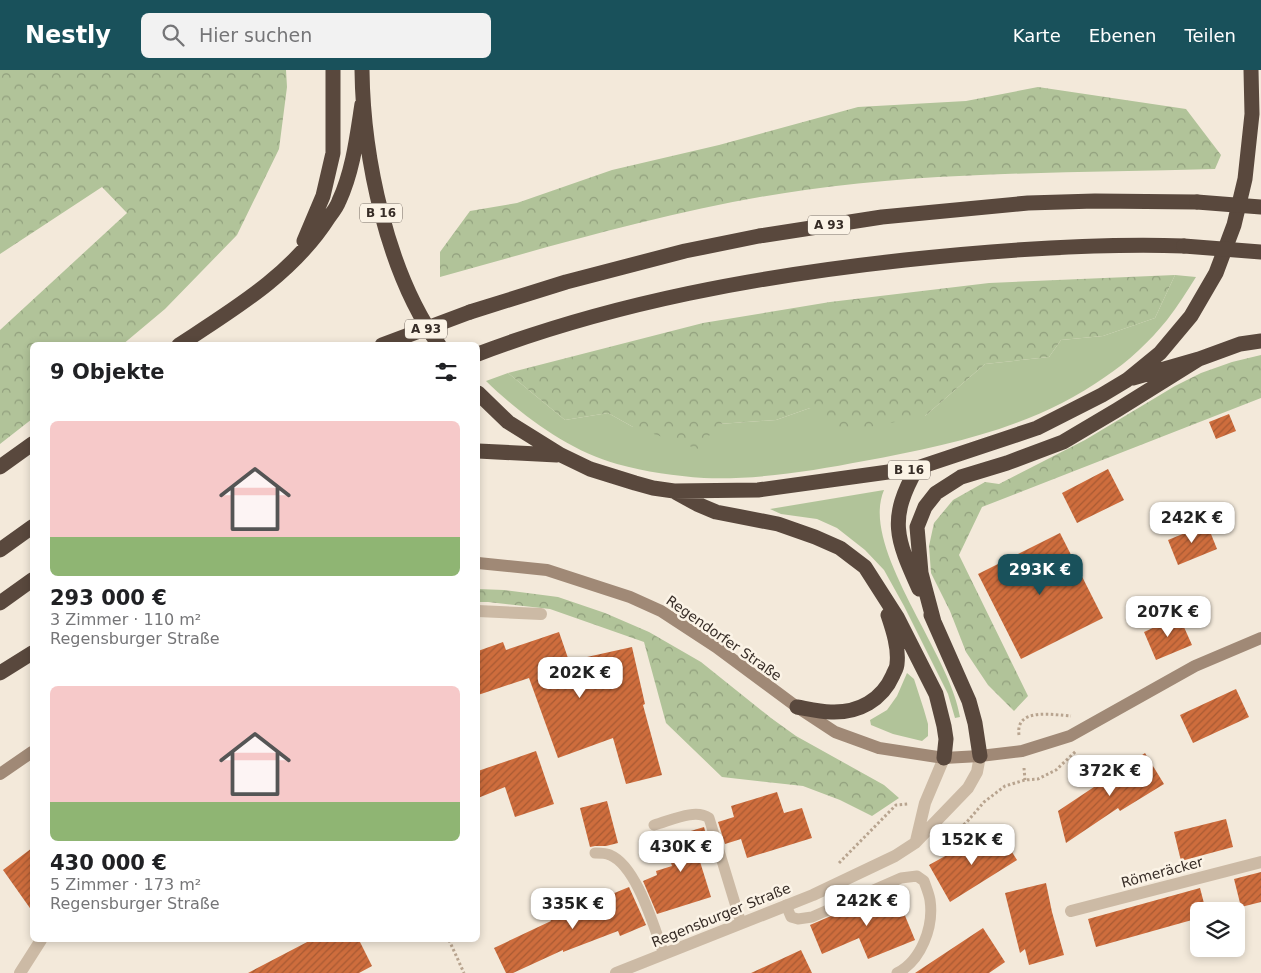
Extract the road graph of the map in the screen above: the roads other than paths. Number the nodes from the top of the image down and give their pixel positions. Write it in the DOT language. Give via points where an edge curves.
graph roads {
  1 [pos="333,70"];
  2 [pos="362,70"];
  3 [pos="1251,70"];
  4 [pos="1257,70"];
  5 [pos="1261,78"];
  6 [pos="362,104"];
  7 [pos="1261,207"];
  8 [pos="1261,252"];
  9 [pos="296,259"];
  10 [pos="1261,341"];
  11 [pos="184,342"];
  12 [pos="390,342"];
  13 [pos="437,342"];
  14 [pos="480,353"];
  15 [pos="1199,359"];
  16 [pos="1127,380"];
  17 [pos="480,395"];
  18 [pos="30,445"];
  19 [pos="480,451"];
  20 [pos="561,455"];
  21 [pos="0,467"];
  22 [pos="917,468"];
  23 [pos="674,491"];
  24 [pos="30,528"];
  25 [pos="0,550"];
  26 [pos="480,563"];
  27 [pos="30,581"];
  28 [pos="879,588"];
  29 [pos="0,603"];
  30 [pos="480,611"];
  31 [pos="541,614"];
  32 [pos="934,622"];
  33 [pos="1261,638"];
  34 [pos="30,653"];
  35 [pos="0,673"];
  36 [pos="797,707"];
  37 [pos="30,753"];
  38 [pos="980,756"];
  39 [pos="944,758"];
  40 [pos="0,774"];
  41 [pos="654,825"];
  42 [pos="915,842"];
  43 [pos="595,853"];
  44 [pos="1261,862"];
  45 [pos="786,904"];
  46 [pos="1072,911"];
  47 [pos="741,923"];
  48 [pos="40,942"];
  49 [pos="664,954"];
  50 [pos="20,973"];
  51 [pos="616,973"];
  52 [pos="897,973"];
  1 -- 9 [label="highway" via="333,153 323,196"];
  2 -- 6 [label="highway, B 16"];
  3 -- 16 [label="highway, B 16" via="1252,114 1245,179 1234,225 1216,273 1186,322 1160,353"];
  4 -- 5 [label="highway"];
  6 -- 9 [label="highway" via="353,160 340,201"];
  6 -- 13 [label="highway, B 16" via="376,192 387,233 402,276"];
  7 -- 12 [label="highway, A 93, bridge" via="1197,202 1095,201 1028,203 882,216 685,251 566,282 470,312"];
  8 -- 14 [label="highway, bridge" via="1134,244 1036,248 830,268 692,292 592,316"];
  9 -- 11 [label="highway" via="252,297"];
  10 -- 15 [label="highway" via="1240,344"];
  15 -- 16 [label="highway"];
  15 -- 32 [label="highway" via="1063,442 961,477 936,493 925,507 917,527 921,573"];
  16 -- 22 [label="highway, B 16" via="1037,428"];
  17 -- 20 [label="highway, B 16" via="508,422"];
  18 -- 21 [label="highway"];
  19 -- 20 [label="highway"];
  20 -- 23 [label="highway, B 16" via="626,480"];
  22 -- 23 [label="highway, B 16" via="758,490"];
  22 -- 32 [label="highway, B 16" via="898,512 898,534 907,563"];
  23 -- 28 [label="highway, B 16" via="716,512 778,524 840,548 865,567"];
  24 -- 25 [label="highway"];
  26 -- 36 [label="street, Regendorfer Straße" via="547,570 630,596 700,637"];
  27 -- 29 [label="highway"];
  28 -- 36 [label="highway, B 16" via="896,643 897,665 889,684 866,706 853,710 831,712"];
  28 -- 39 [label="highway, B 16" via="936,694 946,739"];
  30 -- 31 [label="street"];
  32 -- 38 [label="highway, B 16" via="970,701"];
  33 -- 38 [label="street" via="1195,666 1070,736 1033,748"];
  34 -- 35 [label="highway"];
  36 -- 39 [label="street, Regendorfer Straße" via="835,732 879,748"];
  37 -- 40 [label="street"];
  38 -- 39 [label="street"];
  38 -- 42 [label="street, Regensburger Straße" via="977,772 968,788"];
  39 -- 42 [label="street" via="925,804"];
  41 -- 47 [label="lane" via="700,814 710,818"];
  42 -- 45 [label="street, Regensburger Straße" via="895,856"];
  43 -- 49 [label="lane" via="610,854 623,863 633,877"];
  44 -- 46 [label="street, Römeräcker"];
  45 -- 47 [label="street, Regensburger Straße"];
  45 -- 52 [label="lane" via="791,917 812,917 901,878 917,876 924,881 930,901 930,922 919,952 907,968"];
  47 -- 49 [label="street, Regensburger Straße"];
  48 -- 50 [label="street"];
  49 -- 51 [label="street, Regensburger Straße"];
}
